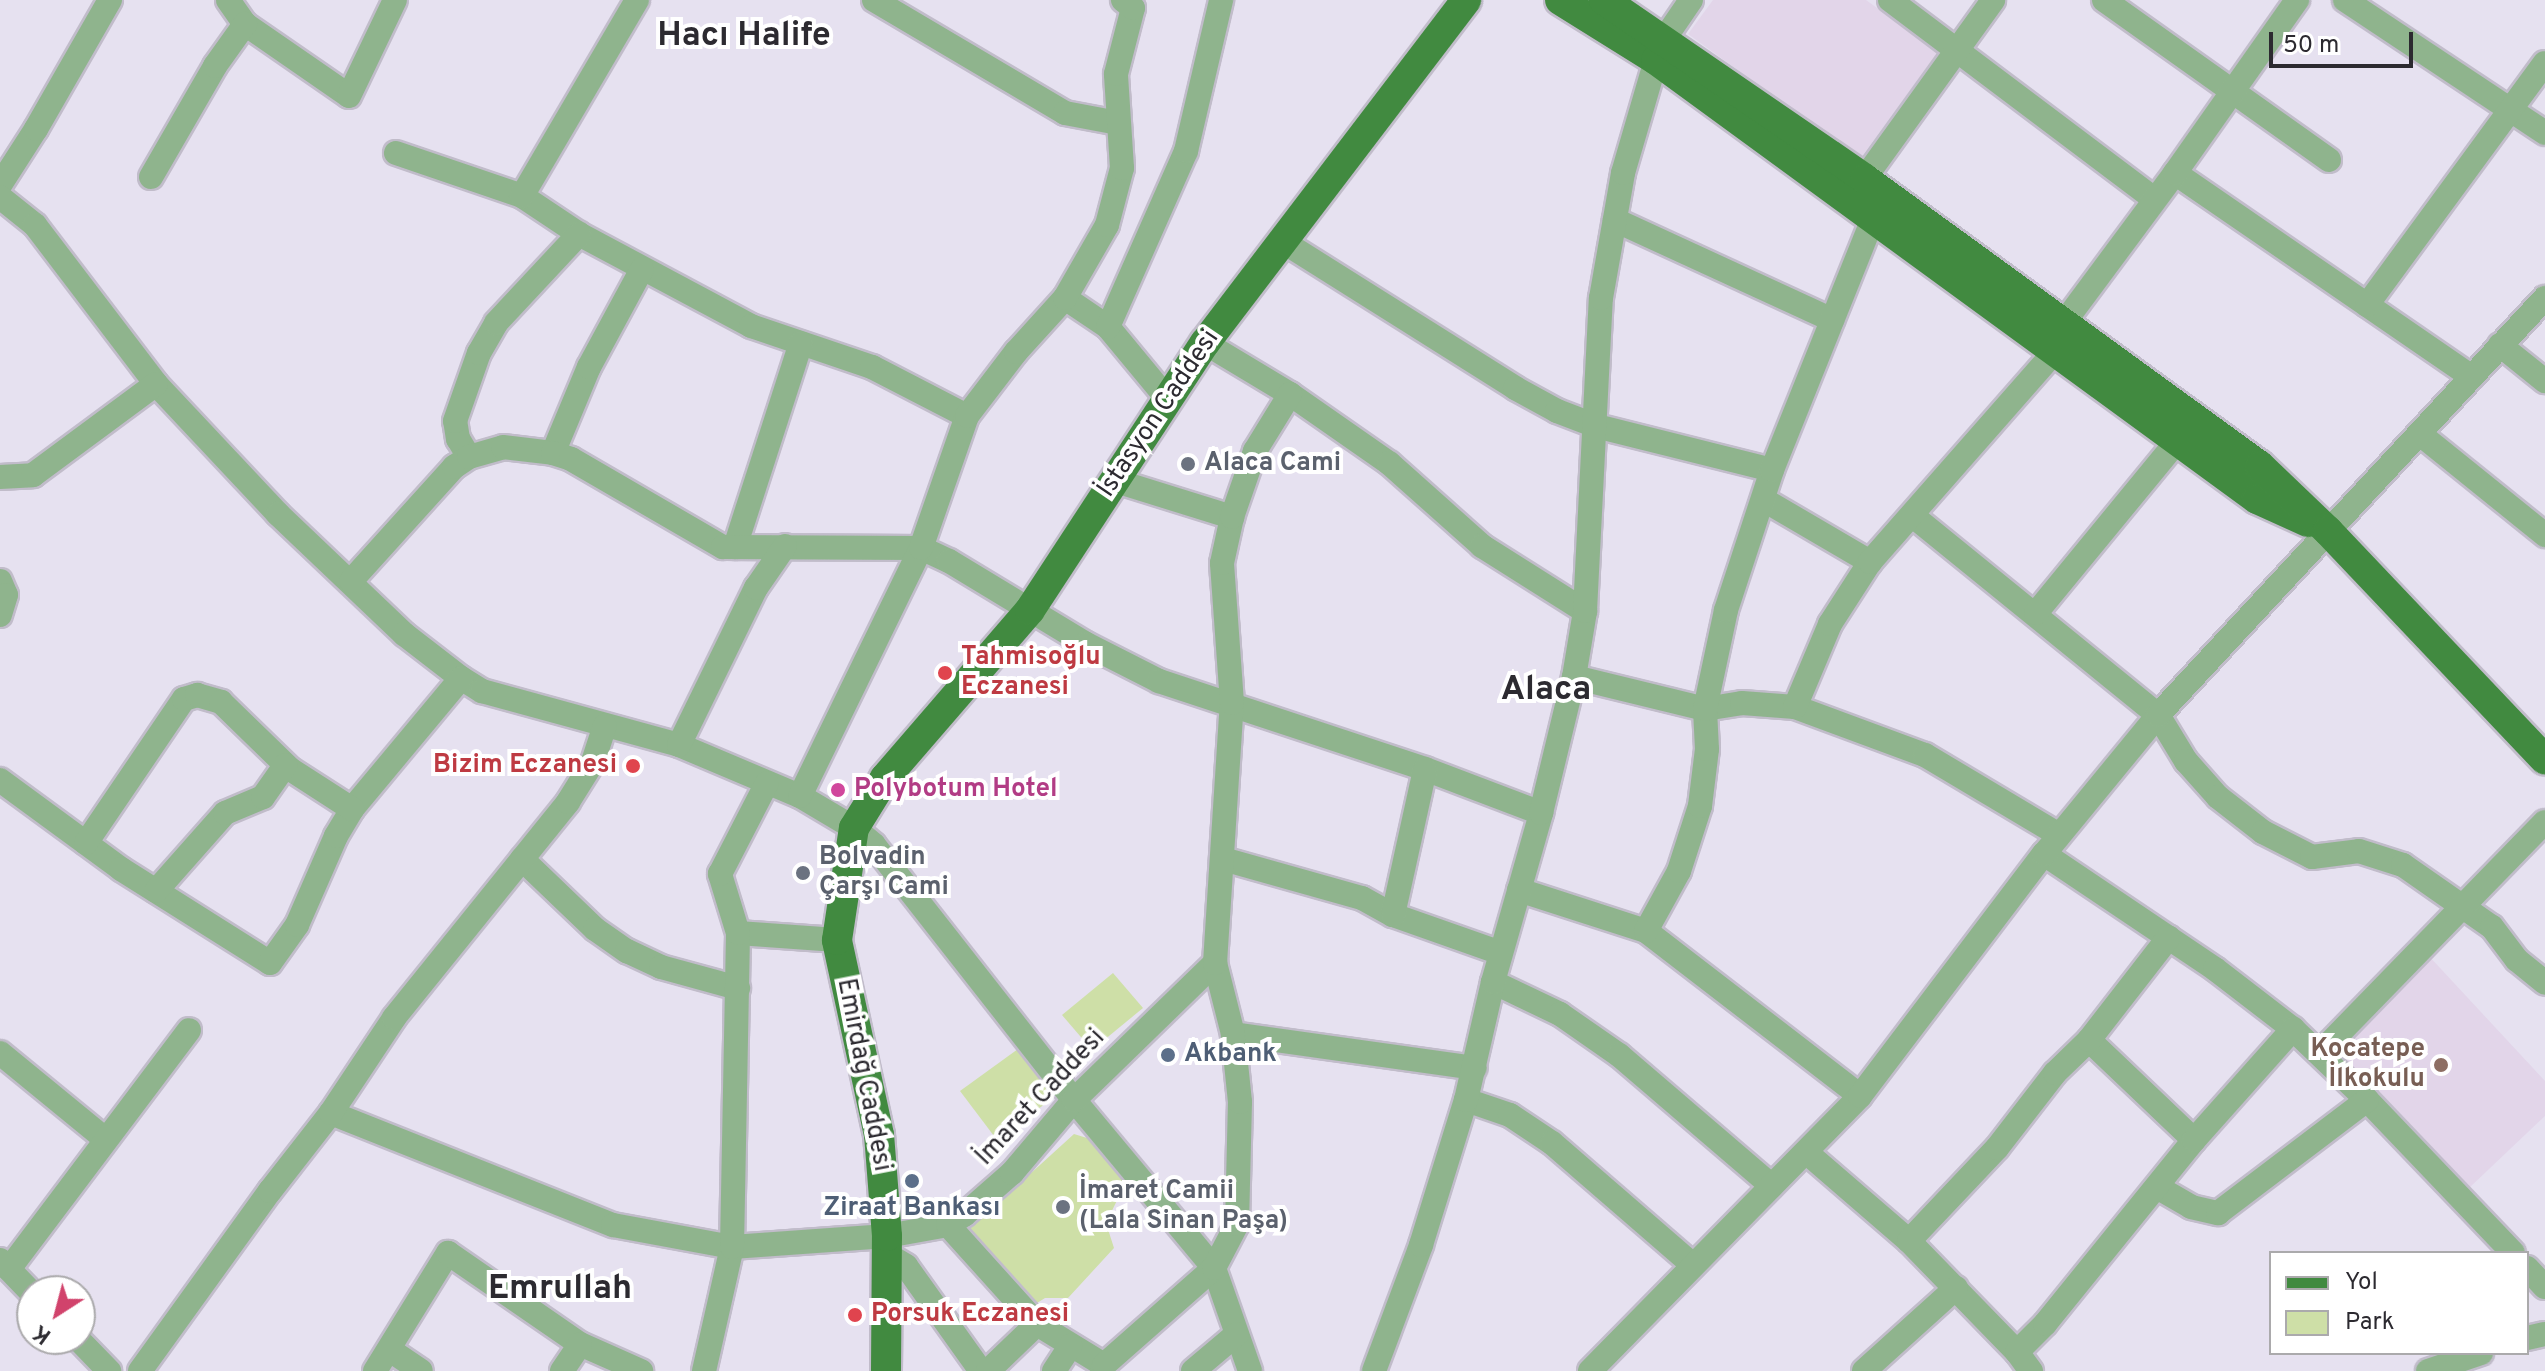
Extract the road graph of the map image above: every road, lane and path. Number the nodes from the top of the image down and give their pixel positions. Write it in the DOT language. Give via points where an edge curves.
graph roads {
  1 [pos="110,0"];
  2 [pos="228,0"];
  3 [pos="395,0"];
  4 [pos="637,0"];
  5 [pos="874,0"];
  6 [pos="1123,0"];
  7 [pos="1221,0"];
  8 [pos="1466,0"];
  9 [pos="1560,0"];
  10 [pos="1604,0"];
  11 [pos="1691,0"];
  12 [pos="1890,0"];
  13 [pos="1993,0"];
  14 [pos="2104,0"];
  15 [pos="2297,0"];
  16 [pos="2345,0"];
  17 [pos="245,24"];
  18 [pos="1660,49"];
  19 [pos="1957,52"];
  20 [pos="2545,63"];
  21 [pos="2232,92"];
  22 [pos="2512,110"];
  23 [pos="1118,123"];
  24 [pos="2545,133"];
  25 [pos="396,153"];
  26 [pos="2329,160"];
  27 [pos="2175,173"];
  28 [pos="151,177"];
  29 [pos="0,185"];
  30 [pos="1857,190"];
  31 [pos="1118,194"];
  32 [pos="522,196"];
  33 [pos="0,197"];
  34 [pos="2154,199"];
  35 [pos="1160,206"];
  36 [pos="1873,219"];
  37 [pos="1615,220"];
  38 [pos="579,234"];
  39 [pos="1282,241"];
  40 [pos="642,269"];
  41 [pos="1065,298"];
  42 [pos="2545,298"];
  43 [pos="2367,305"];
  44 [pos="1832,320"];
  45 [pos="1108,327"];
  46 [pos="2059,337"];
  47 [pos="801,343"];
  48 [pos="1205,343"];
  49 [pos="2500,345"];
  50 [pos="2472,377"];
  51 [pos="2545,381"];
  52 [pos="156,384"];
  53 [pos="1290,394"];
  54 [pos="1166,397"];
  55 [pos="967,416"];
  56 [pos="1596,426"];
  57 [pos="2420,434"];
  58 [pos="2179,439"];
  59 [pos="553,453"];
  60 [pos="469,457"];
  61 [pos="1772,470"];
  62 [pos="0,477"];
  63 [pos="1113,480"];
  64 [pos="1764,500"];
  65 [pos="1913,516"];
  66 [pos="1232,517"];
  67 [pos="2328,531"];
  68 [pos="2545,535"];
  69 [pos="785,546"];
  70 [pos="735,547"];
  71 [pos="921,548"];
  72 [pos="1870,562"];
  73 [pos="0,581"];
  74 [pos="351,581"];
  75 [pos="1030,610"];
  76 [pos="1585,611"];
  77 [pos="2036,613"];
  78 [pos="0,615"];
  79 [pos="1574,677"];
  80 [pos="461,678"];
  81 [pos="1232,703"];
  82 [pos="1795,707"];
  83 [pos="1705,709"];
  84 [pos="2158,715"];
  85 [pos="605,726"];
  86 [pos="679,745"];
  87 [pos="2545,760"];
  88 [pos="285,765"];
  89 [pos="1425,769"];
  90 [pos="767,783"];
  91 [pos="3,788"];
  92 [pos="800,796"];
  93 [pos="352,809"];
  94 [pos="1541,813"];
  95 [pos="2545,822"];
  96 [pos="854,828"];
  97 [pos="86,843"];
  98 [pos="2052,845"];
  99 [pos="522,859"];
  100 [pos="1223,859"];
  101 [pos="1519,890"];
  102 [pos="156,891"];
  103 [pos="2464,906"];
  104 [pos="1393,915"];
  105 [pos="1646,931"];
  106 [pos="738,933"];
  107 [pos="2169,937"];
  108 [pos="837,940"];
  109 [pos="1501,953"];
  110 [pos="1215,963"];
  111 [pos="1493,982"];
  112 [pos="2545,983"];
  113 [pos="738,988"];
  114 [pos="2293,1029"];
  115 [pos="189,1030"];
  116 [pos="1233,1034"];
  117 [pos="2089,1040"];
  118 [pos="0,1053"];
  119 [pos="2320,1053"];
  120 [pos="1475,1068"];
  121 [pos="1860,1096"];
  122 [pos="1074,1100"];
  123 [pos="1466,1100"];
  124 [pos="2367,1100"];
  125 [pos="331,1113"];
  126 [pos="104,1138"];
  127 [pos="2194,1140"];
  128 [pos="1806,1152"];
  129 [pos="1772,1186"];
  130 [pos="2157,1187"];
  131 [pos="948,1225"];
  132 [pos="1909,1241"];
  133 [pos="888,1245"];
  134 [pos="732,1247"];
  135 [pos="2511,1251"];
  136 [pos="4,1264"];
  137 [pos="1693,1265"];
  138 [pos="1214,1268"];
  139 [pos="2529,1270"];
  140 [pos="2545,1287"];
  141 [pos="1956,1288"];
  142 [pos="1037,1324"];
  143 [pos="1237,1334"];
  144 [pos="580,1344"];
  145 [pos="1070,1346"];
  146 [pos="390,1350"];
  147 [pos="94,1355"];
  148 [pos="2475,1355"];
  149 [pos="2024,1361"];
  150 [pos="1601,1367"];
  151 [pos="1103,1368"];
  152 [pos="1871,1369"];
  153 [pos="109,1371"];
  154 [pos="140,1371"];
  155 [pos="375,1371"];
  156 [pos="421,1371"];
  157 [pos="562,1371"];
  158 [pos="641,1371"];
  159 [pos="704,1371"];
  160 [pos="886,1371"];
  161 [pos="981,1371"];
  162 [pos="988,1371"];
  163 [pos="1054,1371"];
  164 [pos="1193,1371"];
  165 [pos="1250,1371"];
  166 [pos="1374,1371"];
  167 [pos="2428,1371"];
  1 -- 29 [label="street"];
  2 -- 17 [label="street"];
  3 -- 17 [label="street" via="349,96"];
  4 -- 32 [label="street"];
  5 -- 23 [label="street" via="1065,113"];
  6 -- 23 [label="street" via="1133,8 1116,74"];
  7 -- 35 [label="street" via="1186,151"];
  8 -- 39 [label="main road, İstasyon Caddesi"];
  9 -- 18 [label="main road"];
  10 -- 18 [label="main road"];
  11 -- 18 [label="street"];
  12 -- 19 [label="street"];
  13 -- 19 [label="street"];
  14 -- 21 [label="street"];
  15 -- 21 [label="street"];
  16 -- 22 [label="street"];
  17 -- 28 [label="street"];
  18 -- 30 [label="main road"];
  18 -- 37 [label="street" via="1623,173"];
  19 -- 30 [label="street"];
  19 -- 34 [label="street"];
  20 -- 22 [label="street"];
  21 -- 26 [label="street"];
  21 -- 27 [label="street"];
  22 -- 24 [label="street"];
  22 -- 43 [label="street"];
  23 -- 31 [label="street"];
  25 -- 32 [label="street"];
  27 -- 34 [label="street"];
  27 -- 43 [label="street"];
  30 -- 36 [label="main road"];
  30 -- 46 [label="main road"];
  31 -- 35 [label="street"];
  31 -- 41 [label="street" via="1107,225"];
  32 -- 38 [label="street"];
  33 -- 52 [label="street" via="35,225"];
  34 -- 46 [label="street"];
  35 -- 45 [label="street"];
  36 -- 44 [label="street"];
  36 -- 46 [label="main road"];
  37 -- 44 [label="street"];
  37 -- 56 [label="street" via="1601,298"];
  38 -- 40 [label="street"];
  38 -- 60 [label="street" via="505,312 479,353 455,421"];
  39 -- 48 [label="main road, İstasyon Caddesi"];
  39 -- 56 [label="street" via="1515,388"];
  40 -- 47 [label="street" via="751,326"];
  40 -- 59 [label="street" via="589,367"];
  41 -- 45 [label="street"];
  41 -- 55 [label="street"];
  42 -- 49 [label="street"];
  43 -- 50 [label="street"];
  44 -- 61 [label="street"];
  45 -- 54 [label="street"];
  46 -- 58 [label="main road"];
  46 -- 65 [label="street"];
  46 -- 67 [label="main road" via="2260,466"];
  47 -- 55 [label="street" via="872,367"];
  47 -- 70 [label="street"];
  48 -- 53 [label="street"];
  48 -- 54 [label="main road, İstasyon Caddesi"];
  49 -- 50 [label="street"];
  49 -- 51 [label="street"];
  50 -- 57 [label="street"];
  52 -- 62 [label="street" via="33,475"];
  52 -- 74 [label="street" via="278,514"];
  53 -- 66 [label="street" via="1255,451"];
  53 -- 76 [label="street" via="1389,463 1482,546"];
  54 -- 63 [label="main road, İstasyon Caddesi"];
  55 -- 71 [label="street"];
  56 -- 61 [label="street"];
  56 -- 76 [label="street"];
  57 -- 67 [label="street"];
  57 -- 68 [label="street"];
  58 -- 67 [label="main road" via="2257,499"];
  58 -- 77 [label="street"];
  59 -- 60 [label="street" via="503,447"];
  59 -- 70 [label="street" via="723,547"];
  60 -- 74 [label="street"];
  61 -- 64 [label="street"];
  63 -- 66 [label="street"];
  63 -- 75 [label="main road, İstasyon Caddesi"];
  64 -- 72 [label="street"];
  64 -- 83 [label="street" via="1726,610"];
  65 -- 72 [label="street"];
  65 -- 77 [label="street"];
  66 -- 81 [label="street" via="1222,563"];
  67 -- 84 [label="street"];
  67 -- 87 [label="main road"];
  69 -- 70 [label="street"];
  69 -- 71 [label="street"];
  69 -- 86 [label="street" via="756,588"];
  71 -- 75 [label="street"];
  71 -- 92 [label="street"];
  72 -- 82 [label="street" via="1830,624"];
  73 -- 78 [label="street" via="6,595"];
  74 -- 80 [label="street" via="404,634"];
  75 -- 81 [label="street" via="1159,681"];
  75 -- 96 [label="main road, İstasyon Caddesi" via="885,778"];
  76 -- 79 [label="street"];
  77 -- 84 [label="street"];
  79 -- 83 [label="street"];
  79 -- 94 [label="street"];
  80 -- 85 [label="street" via="482,691"];
  80 -- 93 [label="street"];
  81 -- 89 [label="street"];
  81 -- 100 [label="street"];
  82 -- 83 [label="street" via="1742,703"];
  82 -- 98 [label="street" via="1925,755"];
  83 -- 105 [label="street" via="1707,749 1700,806 1679,871"];
  84 -- 98 [label="street"];
  84 -- 103 [label="street" via="2186,761 2218,797 2263,832 2312,857 2359,851 2403,865"];
  85 -- 86 [label="street"];
  85 -- 99 [label="street" via="582,783"];
  86 -- 90 [label="street"];
  88 -- 93 [label="street"];
  88 -- 97 [label="street" via="221,702 190,696"];
  88 -- 102 [label="street" via="263,797 225,813"];
  89 -- 94 [label="street"];
  89 -- 104 [label="street"];
  90 -- 92 [label="street"];
  90 -- 106 [label="street" via="720,874"];
  91 -- 97 [label="street"];
  92 -- 96 [label="street"];
  93 -- 102 [label="street" via="297,925 270,963"];
  94 -- 101 [label="street"];
  95 -- 103 [label="street"];
  96 -- 108 [label="main road, Emirdağ Caddesi"];
  96 -- 122 [label="street" via="874,845"];
  97 -- 102 [label="street"];
  98 -- 107 [label="street"];
  98 -- 121 [label="street"];
  99 -- 113 [label="street" via="595,929 627,951 661,967"];
  99 -- 125 [label="street" via="394,1018"];
  100 -- 104 [label="street" via="1362,898"];
  100 -- 110 [label="street"];
  101 -- 105 [label="street"];
  101 -- 109 [label="street"];
  103 -- 112 [label="street" via="2492,927 2517,960"];
  103 -- 119 [label="street"];
  104 -- 109 [label="street"];
  105 -- 121 [label="street"];
  106 -- 108 [label="street"];
  106 -- 113 [label="street"];
  107 -- 114 [label="street"];
  107 -- 117 [label="street"];
  108 -- 133 [label="main road, Emirdağ Caddesi" via="879,1135"];
  109 -- 111 [label="street"];
  110 -- 116 [label="street"];
  110 -- 122 [label="street, İmaret Caddesi"];
  111 -- 120 [label="street"];
  111 -- 129 [label="street" via="1560,1014 1619,1055"];
  113 -- 134 [label="street"];
  114 -- 119 [label="street"];
  114 -- 127 [label="street"];
  115 -- 126 [label="street"];
  116 -- 120 [label="street"];
  116 -- 138 [label="street" via="1240,1102 1237,1224"];
  117 -- 127 [label="street"];
  117 -- 132 [label="street"];
  118 -- 126 [label="street"];
  119 -- 124 [label="street"];
  120 -- 123 [label="street"];
  121 -- 128 [label="street"];
  122 -- 131 [label="street, İmaret Caddesi" via="1012,1173"];
  122 -- 138 [label="street"];
  123 -- 137 [label="street" via="1510,1115 1552,1143"];
  123 -- 166 [label="street" via="1421,1245"];
  124 -- 130 [label="street" via="2218,1213 2191,1207"];
  124 -- 135 [label="street"];
  125 -- 134 [label="street, İmaret Caddesi" via="613,1225"];
  125 -- 154 [label="street"];
  126 -- 136 [label="street"];
  127 -- 130 [label="street"];
  128 -- 129 [label="street"];
  128 -- 132 [label="street"];
  129 -- 137 [label="street"];
  130 -- 149 [label="street" via="2045,1324"];
  131 -- 133 [label="street, İmaret Caddesi"];
  131 -- 142 [label="street"];
  132 -- 141 [label="street"];
  133 -- 134 [label="street, İmaret Caddesi"];
  133 -- 160 [label="main road, Emirdağ Caddesi"];
  133 -- 161 [label="street"];
  134 -- 159 [label="street"];
  137 -- 150 [label="street"];
  138 -- 143 [label="street"];
  138 -- 151 [label="street"];
  139 -- 140 [label="street"];
  141 -- 149 [label="street"];
  141 -- 152 [label="street"];
  142 -- 145 [label="street"];
  142 -- 162 [label="street"];
  143 -- 164 [label="street"];
  143 -- 165 [label="street"];
  144 -- 146 [label="street" via="448,1253"];
  144 -- 157 [label="street"];
  144 -- 158 [label="street"];
  145 -- 151 [label="street"];
  145 -- 163 [label="street"];
  146 -- 155 [label="street"];
  146 -- 156 [label="street"];
  147 -- 153 [label="street"];
  148 -- 167 [label="street"];
}
